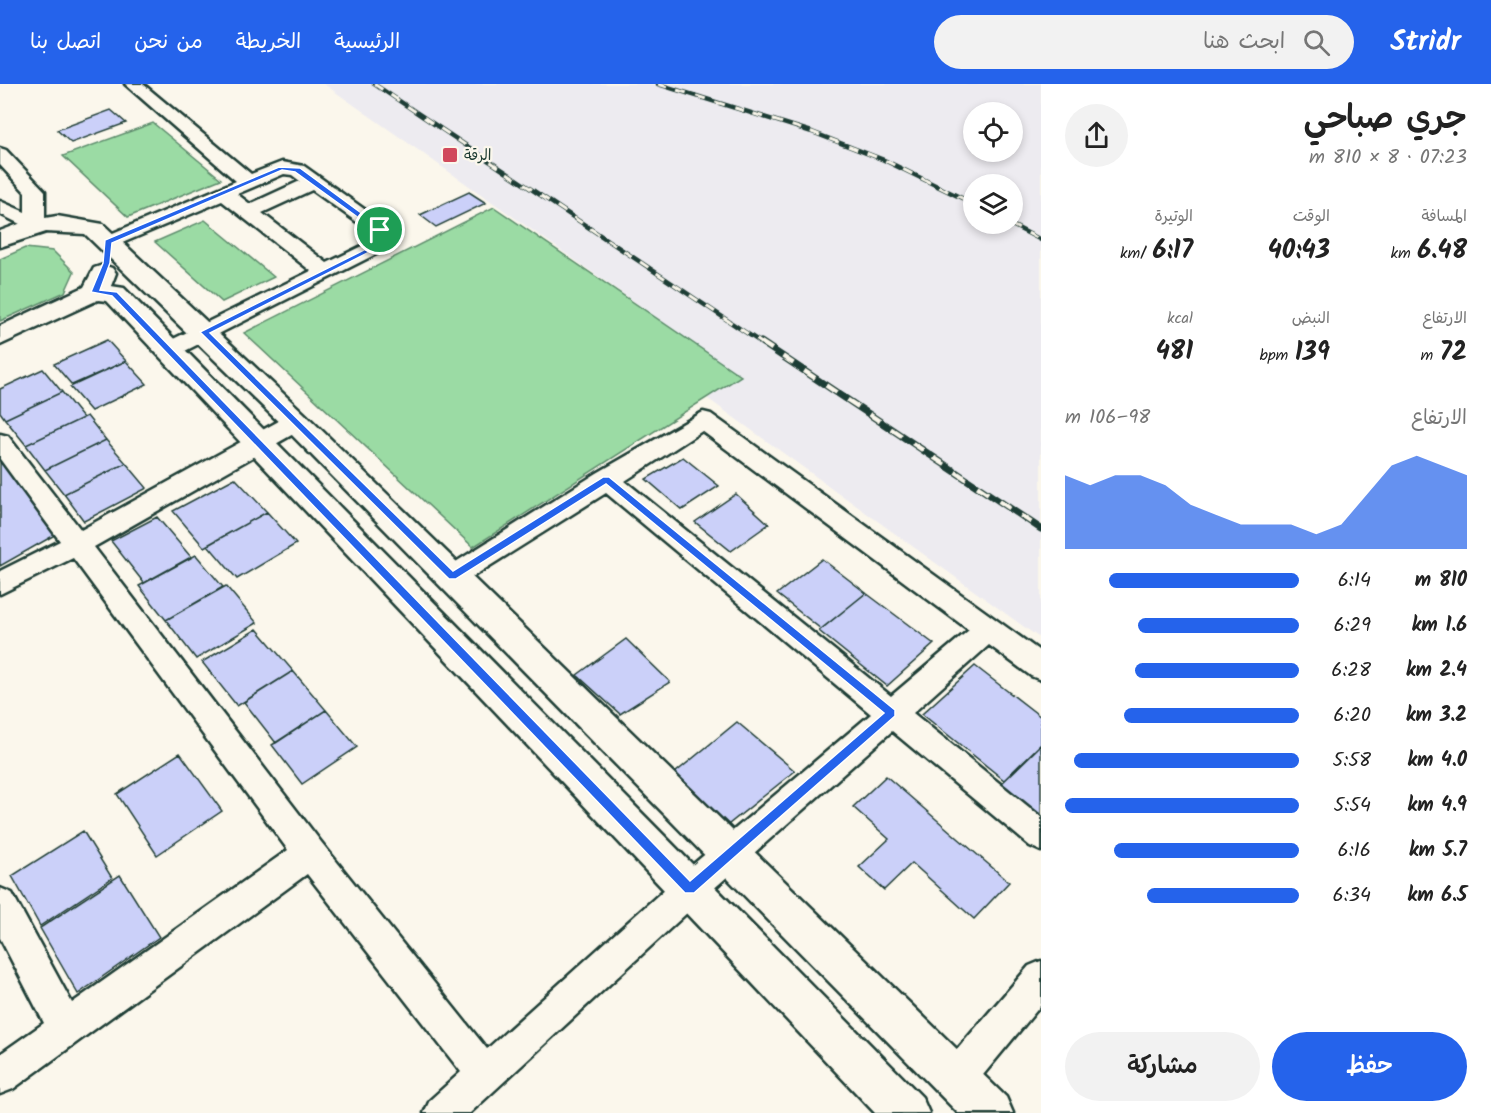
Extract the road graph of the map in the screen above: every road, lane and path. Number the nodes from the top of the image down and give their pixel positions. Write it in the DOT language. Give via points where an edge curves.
graph roads {
  1 [pos="140,85"];
  2 [pos="0,154"];
  3 [pos="249,182"];
  4 [pos="314,182"];
  5 [pos="224,193"];
  6 [pos="0,207"];
  7 [pos="248,212"];
  8 [pos="35,224"];
  9 [pos="0,240"];
  10 [pos="108,242"];
  11 [pos="326,272"];
  12 [pos="95,292"];
  13 [pos="204,332"];
  14 [pos="0,336"];
  15 [pos="169,350"];
  16 [pos="296,422"];
  17 [pos="0,442"];
  18 [pos="260,442"];
  19 [pos="606,480"];
  20 [pos="77,544"];
  21 [pos="452,577"];
  22 [pos="0,582"];
  23 [pos="989,629"];
  24 [pos="1041,668"];
  25 [pos="891,713"];
  26 [pos="1041,836"];
  27 [pos="310,853"];
  28 [pos="729,854"];
  29 [pos="689,889"];
  30 [pos="0,904"];
  31 [pos="1041,978"];
  32 [pos="66,1028"];
  33 [pos="0,1076"];
  34 [pos="486,1076"];
  35 [pos="956,1079"];
  36 [pos="443,1113"];
  37 [pos="906,1113"];
  38 [pos="990,1113"];
  1 -- 3 [label="street"];
  2 -- 8 [label="street" via="35,191"];
  3 -- 4 [label="street" via="282,168 297,170"];
  3 -- 5 [label="street"];
  4 -- 7 [label="street"];
  4 -- 11 [label="street" via="385,233 383,243"];
  5 -- 7 [label="street"];
  5 -- 10 [label="street"];
  6 -- 8 [label="street"];
  7 -- 11 [label="street"];
  8 -- 9 [label="main road"];
  8 -- 10 [label="main road" via="69,222 94,228"];
  10 -- 12 [label="main road" via="106,263"];
  10 -- 13 [label="main road"];
  11 -- 13 [label="street"];
  12 -- 14 [label="main road"];
  12 -- 15 [label="main road" via="114,294"];
  13 -- 15 [label="street"];
  13 -- 16 [label="main road"];
  15 -- 18 [label="main road"];
  16 -- 18 [label="street"];
  16 -- 21 [label="main road"];
  17 -- 20 [label="street"];
  18 -- 20 [label="street"];
  18 -- 29 [label="main road"];
  19 -- 21 [label="street"];
  19 -- 23 [label="street" via="703,420"];
  19 -- 25 [label="street"];
  20 -- 22 [label="street"];
  20 -- 27 [label="street"];
  21 -- 28 [label="main road"];
  23 -- 24 [label="street"];
  23 -- 25 [label="street"];
  25 -- 26 [label="street"];
  25 -- 28 [label="street"];
  27 -- 32 [label="street"];
  27 -- 34 [label="street"];
  28 -- 29 [label="street"];
  28 -- 35 [label="main road"];
  29 -- 34 [label="street"];
  29 -- 37 [label="main road"];
  30 -- 32 [label="street"];
  31 -- 35 [label="street"];
  32 -- 33 [label="street"];
  34 -- 36 [label="street"];
  35 -- 38 [label="main road"];
}
